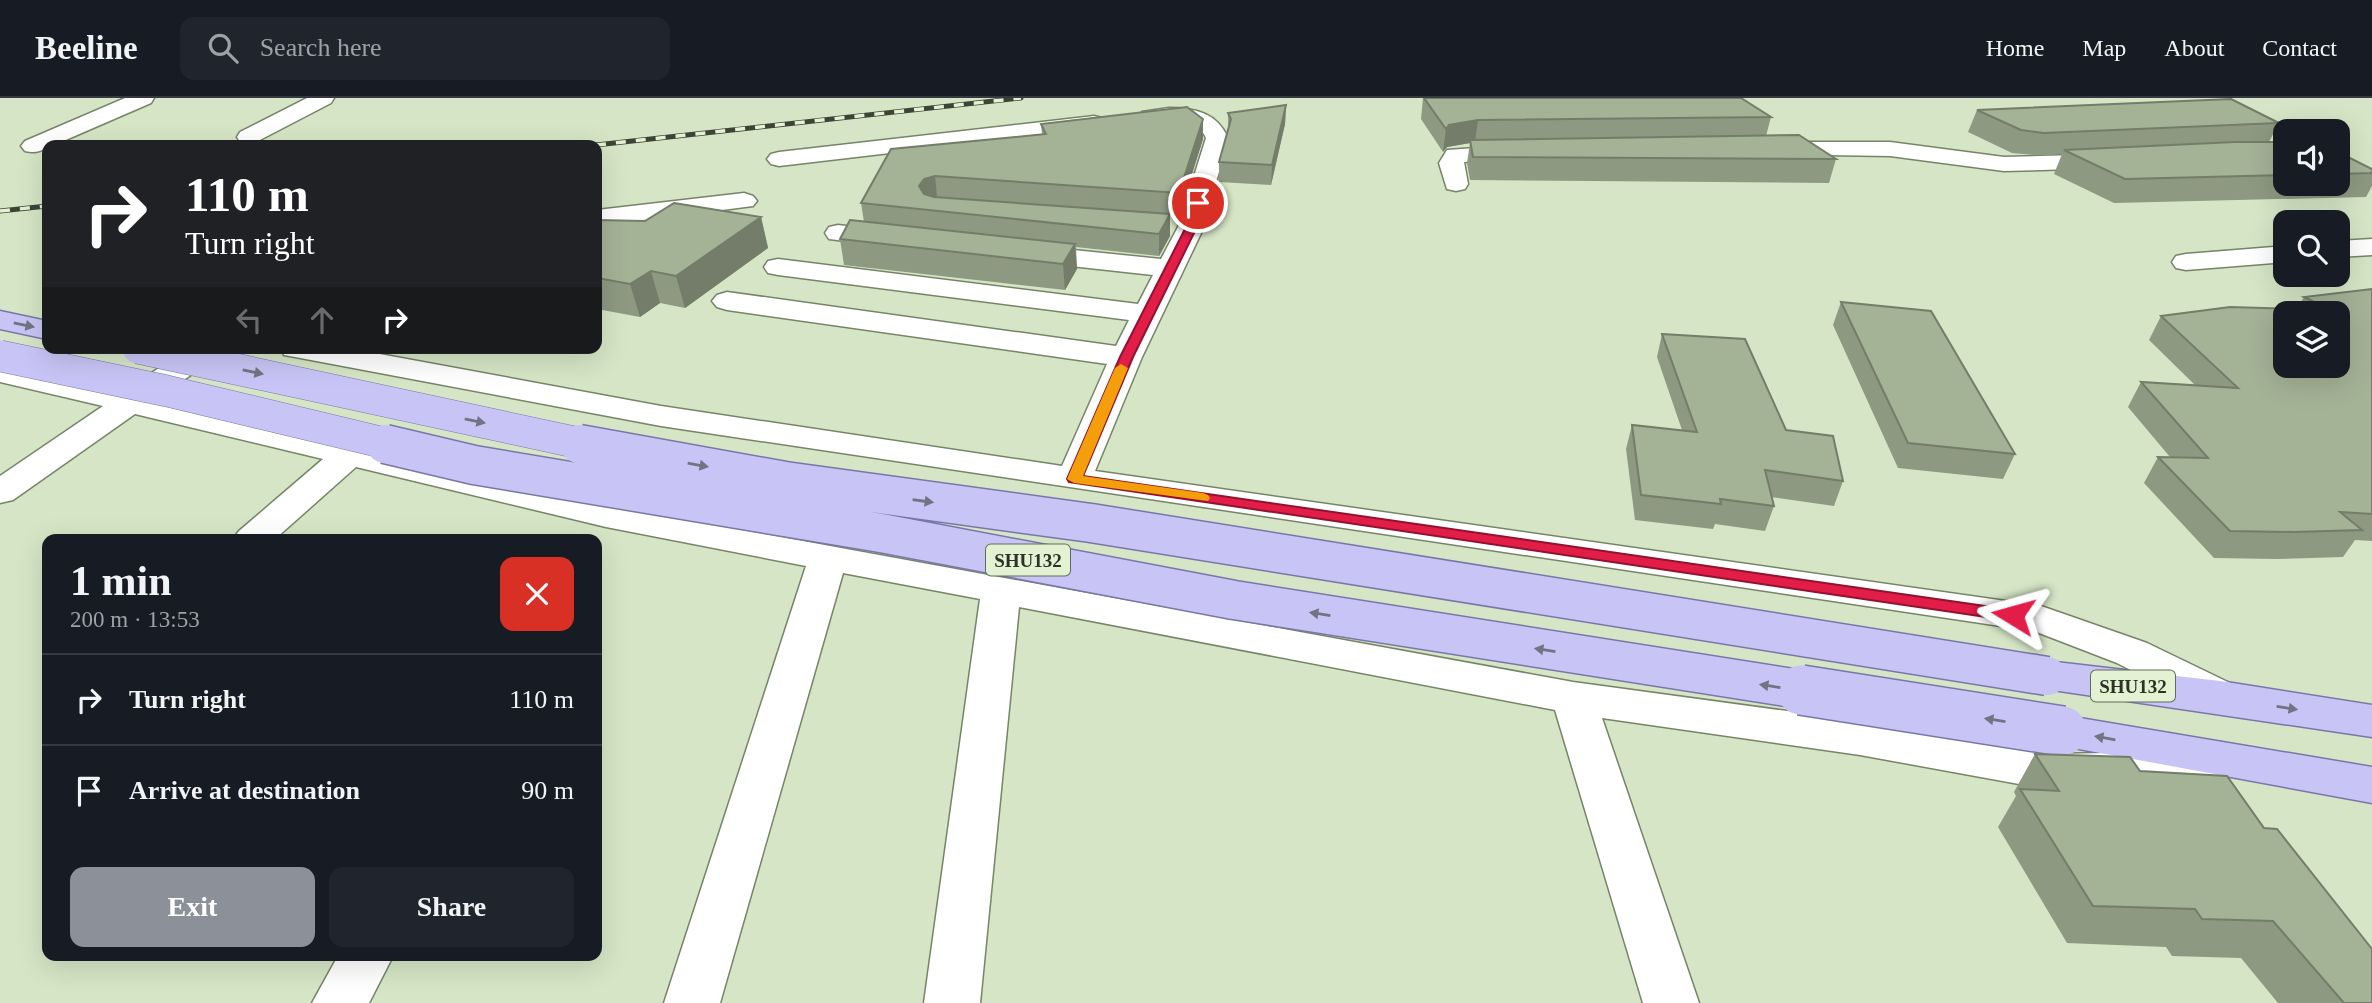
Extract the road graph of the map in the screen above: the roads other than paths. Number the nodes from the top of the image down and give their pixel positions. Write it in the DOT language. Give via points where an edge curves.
graph roads {
  1 [pos="143,98"];
  2 [pos="323,98"];
  3 [pos="248,137"];
  4 [pos="47,140"];
  5 [pos="42,142"];
  6 [pos="33,146"];
  7 [pos="1750,149"];
  8 [pos="1544,152"];
  9 [pos="779,159"];
  10 [pos="2134,160"];
  11 [pos="1456,184"];
  12 [pos="744,201"];
  13 [pos="602,217"];
  14 [pos="838,233"];
  15 [pos="921,242"];
  16 [pos="2372,247"];
  17 [pos="2350,249"];
  18 [pos="1003,251"];
  19 [pos="2273,255"];
  20 [pos="2186,261"];
  21 [pos="778,267"];
  22 [pos="1169,268"];
  23 [pos="727,301"];
  24 [pos="1148,314"];
  25 [pos="0,320"];
  26 [pos="42,329"];
  27 [pos="166,354"];
  28 [pos="200,354"];
  29 [pos="327,354"];
  30 [pos="0,356"];
  31 [pos="1126,357"];
  32 [pos="0,372"];
  33 [pos="130,401"];
  34 [pos="350,454"];
  35 [pos="1074,479"];
  36 [pos="0,492"];
  37 [pos="599,527"];
  38 [pos="258,534"];
  39 [pos="828,557"];
  40 [pos="1001,590"];
  41 [pos="2220,697"];
  42 [pos="1573,698"];
  43 [pos="2372,721"];
  44 [pos="2221,759"];
  45 [pos="2372,785"];
  46 [pos="363,961"];
  47 [pos="340,1003"];
  48 [pos="692,1003"];
  49 [pos="952,1003"];
  50 [pos="1671,1003"];
  1 -- 4 [label="street"];
  2 -- 3 [label="street"];
  5 -- 6 [label="street"];
  7 -- 10 [label="street" via="1890,149 2004,164"];
  8 -- 11 [label="street" via="1455,155 1451,163"];
  9 -- 22 [label="street" via="1166,115 1205,119 1217,138 1178,226"];
  12 -- 13 [label="street"];
  14 -- 15 [label="street"];
  16 -- 17 [label="street"];
  18 -- 22 [label="street"];
  19 -- 20 [label="street"];
  21 -- 24 [label="street"];
  22 -- 24 [label="street"];
  23 -- 31 [label="street"];
  24 -- 31 [label="street"];
  25 -- 26 [label="main road, one-way"];
  27 -- 41 [label="main road, SHU132, one-way, bridge" via="575,443 785,481 1104,525 2047,676"];
  28 -- 33 [label="street"];
  29 -- 35 [label="street" via="661,416"];
  44 -- 30 [label="main road, SHU132, one-way, bridge" via="1234,600 881,533 474,465"];
  31 -- 35 [label="street"];
  32 -- 33 [label="street"];
  33 -- 34 [label="street"];
  33 -- 36 [label="street"];
  34 -- 37 [label="street"];
  34 -- 38 [label="street"];
  35 -- 41 [label="street" via="2041,619 2132,653"];
  37 -- 39 [label="street"];
  39 -- 40 [label="street"];
  39 -- 48 [label="street"];
  40 -- 42 [label="street"];
  40 -- 49 [label="street"];
  41 -- 43 [label="main road, SHU132, one-way"];
  42 -- 44 [label="street" via="1860,738 2052,772 2164,770"];
  42 -- 50 [label="street"];
  44 -- 45 [label="main road, SHU132"];
  46 -- 47 [label="street"];
}
